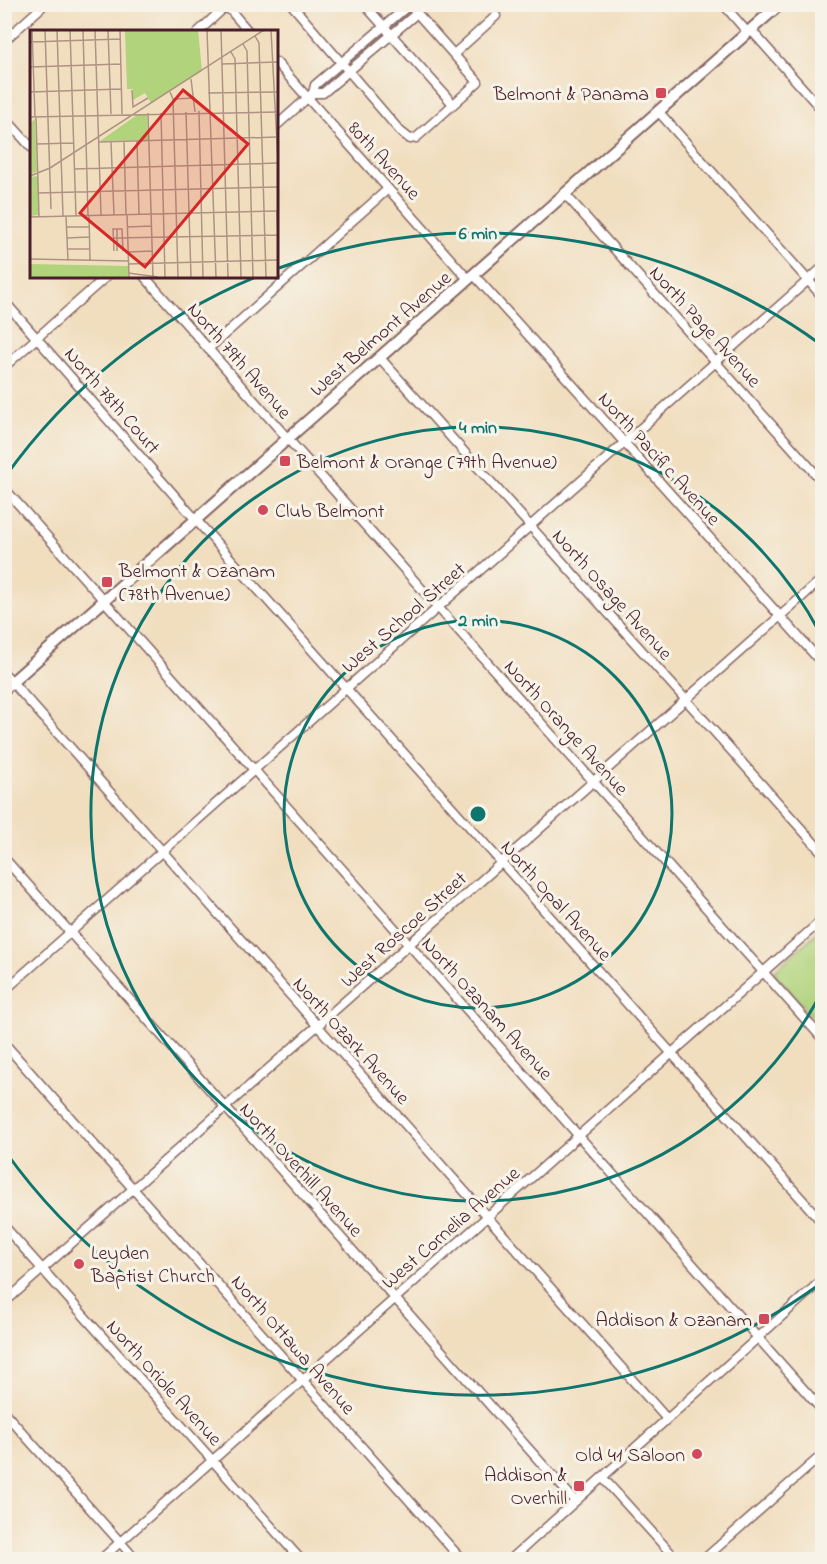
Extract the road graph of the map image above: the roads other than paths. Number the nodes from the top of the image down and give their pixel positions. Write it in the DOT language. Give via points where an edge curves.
graph roads {
  1 [pos="45,4"];
  2 [pos="291,4"];
  3 [pos="364,4"];
  4 [pos="723,4"];
  5 [pos="780,4"];
  6 [pos="226,5"];
  7 [pos="409,5"];
  8 [pos="417,13"];
  9 [pos="496,16"];
  10 [pos="383,26"];
  11 [pos="200,30"];
  12 [pos="247,30"];
  13 [pos="749,31"];
  14 [pos="391,35"];
  15 [pos="4,41"];
  16 [pos="454,54"];
  17 [pos="342,63"];
  18 [pos="278,64"];
  19 [pos="349,72"];
  20 [pos="310,95"];
  21 [pos="453,104"];
  22 [pos="822,110"];
  23 [pos="658,111"];
  24 [pos="4,117"];
  25 [pos="278,124"];
  26 [pos="30,146"];
  27 [pos="388,189"];
  28 [pos="565,194"];
  29 [pos="822,268"];
  30 [pos="471,277"];
  31 [pos="105,278"];
  32 [pos="146,278"];
  33 [pos="809,280"];
  34 [pos="822,296"];
  35 [pos="4,301"];
  36 [pos="37,338"];
  37 [pos="208,349"];
  38 [pos="380,358"];
  39 [pos="716,362"];
  40 [pos="4,367"];
  41 [pos="288,439"];
  42 [pos="625,443"];
  43 [pos="822,481"];
  44 [pos="4,488"];
  45 [pos="196,520"];
  46 [pos="530,526"];
  47 [pos="822,579"];
  48 [pos="105,601"];
  49 [pos="438,608"];
  50 [pos="781,616"];
  51 [pos="822,663"];
  52 [pos="4,673"];
  53 [pos="9,686"];
  54 [pos="346,689"];
  55 [pos="686,700"];
  56 [pos="254,770"];
  57 [pos="594,782"];
  58 [pos="163,851"];
  59 [pos="822,852"];
  60 [pos="4,858"];
  61 [pos="502,863"];
  62 [pos="822,920"];
  63 [pos="71,932"];
  64 [pos="410,944"];
  65 [pos="764,972"];
  66 [pos="4,991"];
  67 [pos="318,1026"];
  68 [pos="822,1038"];
  69 [pos="4,1043"];
  70 [pos="672,1053"];
  71 [pos="226,1107"];
  72 [pos="579,1135"];
  73 [pos="134,1189"];
  74 [pos="487,1217"];
  75 [pos="822,1222"];
  76 [pos="4,1226"];
  77 [pos="43,1269"];
  78 [pos="822,1280"];
  79 [pos="395,1298"];
  80 [pos="4,1303"];
  81 [pos="759,1336"];
  82 [pos="303,1380"];
  83 [pos="822,1410"];
  84 [pos="4,1412"];
  85 [pos="667,1419"];
  86 [pos="822,1455"];
  87 [pos="212,1460"];
  88 [pos="603,1477"];
  89 [pos="575,1502"];
  90 [pos="120,1542"];
  91 [pos="100,1560"];
  92 [pos="136,1560"];
  93 [pos="301,1560"];
  94 [pos="462,1560"];
  95 [pos="510,1560"];
  96 [pos="676,1560"];
  97 [pos="703,1560"];
  1 -- 15 [label="street"];
  2 -- 17 [label="street"];
  3 -- 10 [label="street"];
  4 -- 13 [label="street"];
  5 -- 13 [label="main road, West Belmont Avenue"];
  6 -- 11 [label="street"];
  6 -- 12 [label="street"];
  7 -- 8 [label="street"];
  7 -- 10 [label="street"];
  8 -- 14 [label="street"];
  8 -- 16 [label="street"];
  9 -- 16 [label="street"];
  10 -- 14 [label="street"];
  10 -- 17 [label="street"];
  13 -- 22 [label="street"];
  13 -- 23 [label="main road, West Belmont Avenue"];
  14 -- 19 [label="street"];
  14 -- 21 [label="street"];
  16 -- 21 [label="street" via="478,82"];
  17 -- 19 [label="street"];
  17 -- 20 [label="street" via="315,85"];
  18 -- 20 [label="street, 80th Avenue"];
  19 -- 20 [label="street" via="323,93"];
  19 -- 21 [label="street" via="410,139 416,138"];
  20 -- 25 [label="street"];
  20 -- 27 [label="street, 80th Avenue"];
  23 -- 28 [label="main road, West Belmont Avenue"];
  23 -- 33 [label="street"];
  24 -- 26 [label="street"];
  27 -- 30 [label="street, 80th Avenue"];
  27 -- 37 [label="street"];
  28 -- 30 [label="main road, West Belmont Avenue"];
  28 -- 39 [label="street, North Page Avenue"];
  29 -- 33 [label="street, West School Street"];
  30 -- 38 [label="main road, West Belmont Avenue"];
  30 -- 42 [label="street, North Pacific Avenue"];
  31 -- 36 [label="street"];
  32 -- 37 [label="street, North 79th Avenue"];
  33 -- 34 [label="street"];
  33 -- 39 [label="street, West School Street"];
  35 -- 36 [label="street, North 78th Court"];
  36 -- 40 [label="street"];
  36 -- 45 [label="street, North 78th Court"];
  37 -- 41 [label="street, North 79th Avenue"];
  38 -- 41 [label="main road, West Belmont Avenue"];
  38 -- 46 [label="street, North Osage Avenue"];
  39 -- 42 [label="street, West School Street"];
  39 -- 43 [label="street, North Page Avenue"];
  41 -- 45 [label="main road, West Belmont Avenue"];
  41 -- 49 [label="street, North Orange Avenue"];
  42 -- 46 [label="street, West School Street"];
  42 -- 50 [label="street, North Pacific Avenue"];
  44 -- 48 [label="street, North Ozanam Avenue"];
  45 -- 48 [label="main road, West Belmont Avenue"];
  45 -- 54 [label="street, North Opal Avenue"];
  46 -- 49 [label="street, West School Street"];
  46 -- 55 [label="street, North Osage Avenue"];
  47 -- 50 [label="street, West Roscoe Street"];
  48 -- 53 [label="main road, West Belmont Avenue"];
  48 -- 56 [label="street, North Ozanam Avenue"];
  49 -- 54 [label="street, West School Street"];
  49 -- 57 [label="street, North Orange Avenue"];
  50 -- 51 [label="street, North Pacific Avenue"];
  50 -- 55 [label="street, West Roscoe Street"];
  52 -- 53 [label="street, North Ozark Avenue"];
  53 -- 58 [label="street, North Ozark Avenue"];
  54 -- 56 [label="street, West School Street"];
  54 -- 61 [label="street, North Opal Avenue"];
  55 -- 57 [label="street, West Roscoe Street"];
  55 -- 59 [label="street, North Osage Avenue"];
  56 -- 58 [label="street, West School Street"];
  56 -- 64 [label="street, North Ozanam Avenue"];
  57 -- 61 [label="street, West Roscoe Street"];
  57 -- 65 [label="street, North Orange Avenue"];
  58 -- 63 [label="street, West School Street"];
  58 -- 67 [label="street, North Ozark Avenue"];
  60 -- 63 [label="street, North Overhill Avenue"];
  61 -- 64 [label="street, West Roscoe Street"];
  61 -- 70 [label="street, North Opal Avenue"];
  62 -- 65 [label="street, West Cornelia Avenue"];
  63 -- 66 [label="street, West School Street"];
  63 -- 71 [label="street, North Overhill Avenue"];
  64 -- 67 [label="street, West Roscoe Street"];
  64 -- 72 [label="street, North Ozanam Avenue"];
  65 -- 68 [label="street, North Orange Avenue"];
  65 -- 70 [label="street, West Cornelia Avenue"];
  67 -- 71 [label="street, West Roscoe Street"];
  67 -- 74 [label="street, North Ozark Avenue"];
  69 -- 73 [label="street, North Ottawa Avenue"];
  70 -- 72 [label="street, West Cornelia Avenue"];
  70 -- 75 [label="street, North Opal Avenue"];
  71 -- 73 [label="street, West Roscoe Street"];
  71 -- 79 [label="street, North Overhill Avenue"];
  72 -- 74 [label="street, West Cornelia Avenue"];
  72 -- 81 [label="street, North Ozanam Avenue"];
  73 -- 77 [label="street, West Roscoe Street"];
  73 -- 82 [label="street, North Ottawa Avenue"];
  74 -- 79 [label="street, West Cornelia Avenue"];
  74 -- 85 [label="street, North Ozark Avenue"];
  76 -- 77 [label="street, North Oriole Avenue"];
  77 -- 80 [label="street, West Roscoe Street"];
  77 -- 87 [label="street, North Oriole Avenue"];
  78 -- 81 [label="street"];
  79 -- 82 [label="street, West Cornelia Avenue"];
  79 -- 89 [label="street, North Overhill Avenue"];
  81 -- 83 [label="street, North Ozanam Avenue"];
  81 -- 85 [label="street"];
  82 -- 87 [label="street, West Cornelia Avenue"];
  82 -- 94 [label="street, North Ottawa Avenue"];
  84 -- 90 [label="street"];
  85 -- 88 [label="street"];
  86 -- 97 [label="street"];
  87 -- 90 [label="street, West Cornelia Avenue"];
  87 -- 93 [label="street, North Oriole Avenue"];
  88 -- 89 [label="street"];
  88 -- 96 [label="street"];
  89 -- 95 [label="street"];
  90 -- 91 [label="street, West Cornelia Avenue"];
  90 -- 92 [label="street"];
}
